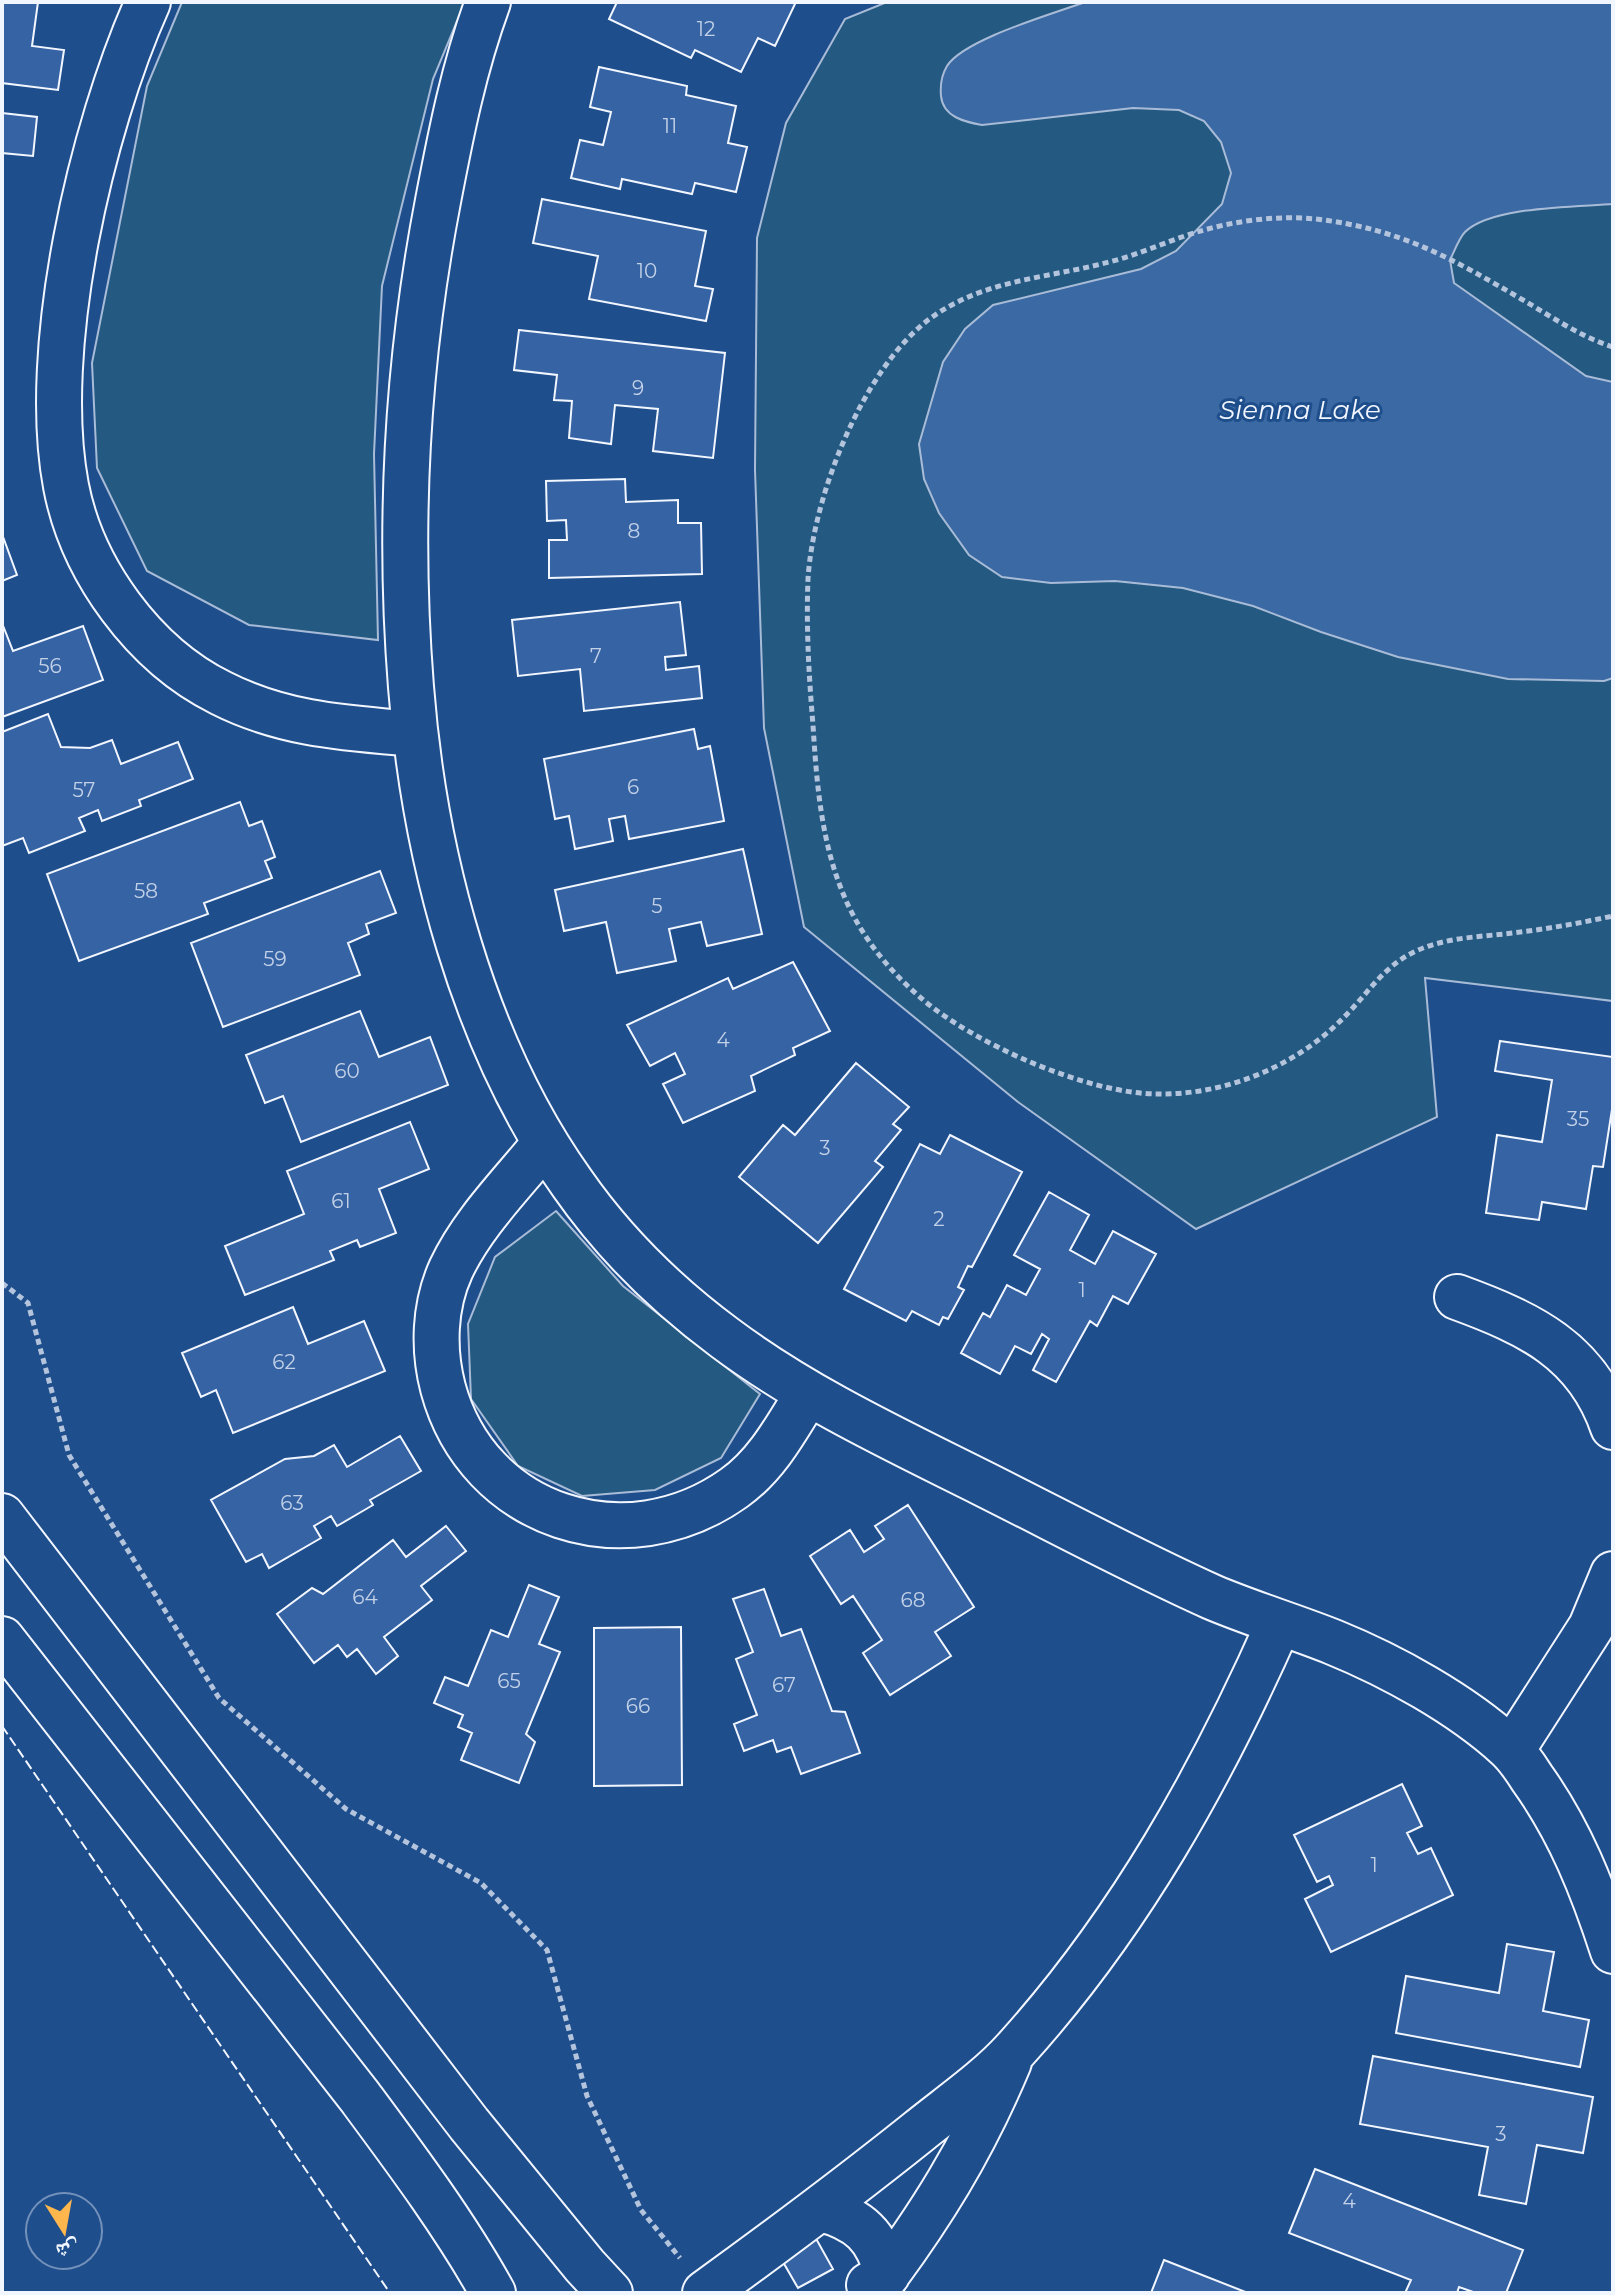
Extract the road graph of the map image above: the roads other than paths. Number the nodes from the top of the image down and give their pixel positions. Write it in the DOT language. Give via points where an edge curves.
graph roads {
  1 [pos="148,2"];
  2 [pos="488,2"];
  3 [pos="415,734"];
  4 [pos="545,1143"];
  5 [pos="1457,1297"];
  6 [pos="808,1393"];
  7 [pos="1613,1427"];
  8 [pos="2,1516"];
  9 [pos="1613,1574"];
  10 [pos="1279,1623"];
  11 [pos="2,1639"];
  12 [pos="1512,1750"];
  13 [pos="1613,1951"];
  14 [pos="1013,2052"];
  15 [pos="821,2209"];
  16 [pos="872,2287"];
  17 [pos="706,2292"];
  18 [pos="493,2293"];
  19 [pos="610,2293"];
  1 -- 3 [label="street" via="95,160 66,308 60,436 66,488 82,538 105,585 137,627 175,663 219,693 267,714 318,726"];
  2 -- 3 [label="street" via="451,131 414,346 404,532"];
  3 -- 4 [label="street" via="432,841 455,930 491,1032"];
  4 -- 6 [label="street" via="607,1228 661,1284 721,1335"];
  4 -- 6 [label="street" via="475,1229 451,1271 437,1317 437,1366 450,1412 474,1455 508,1489 550,1513 597,1525 646,1526 694,1512 735,1487 770,1453"];
  5 -- 7 [label="street" via="1508,1316 1568,1355 1592,1382"];
  6 -- 10 [label="street" via="1153,1569"];
  8 -- 19 [label="street" via="469,2124"];
  9 -- 12 [label="street" via="1585,1638"];
  10 -- 12 [label="street" via="1378,1662"];
  10 -- 14 [label="street" via="1183,1818 1078,1974"];
  11 -- 18 [label="street" via="360,2097"];
  12 -- 13 [label="street" via="1573,1845"];
  14 -- 15 [label="street"];
  14 -- 16 [label="street" via="959,2169 925,2223"];
  15 -- 16 [label="street" via="858,2224 873,2238 883,2255"];
  15 -- 17 [label="street"];
}
